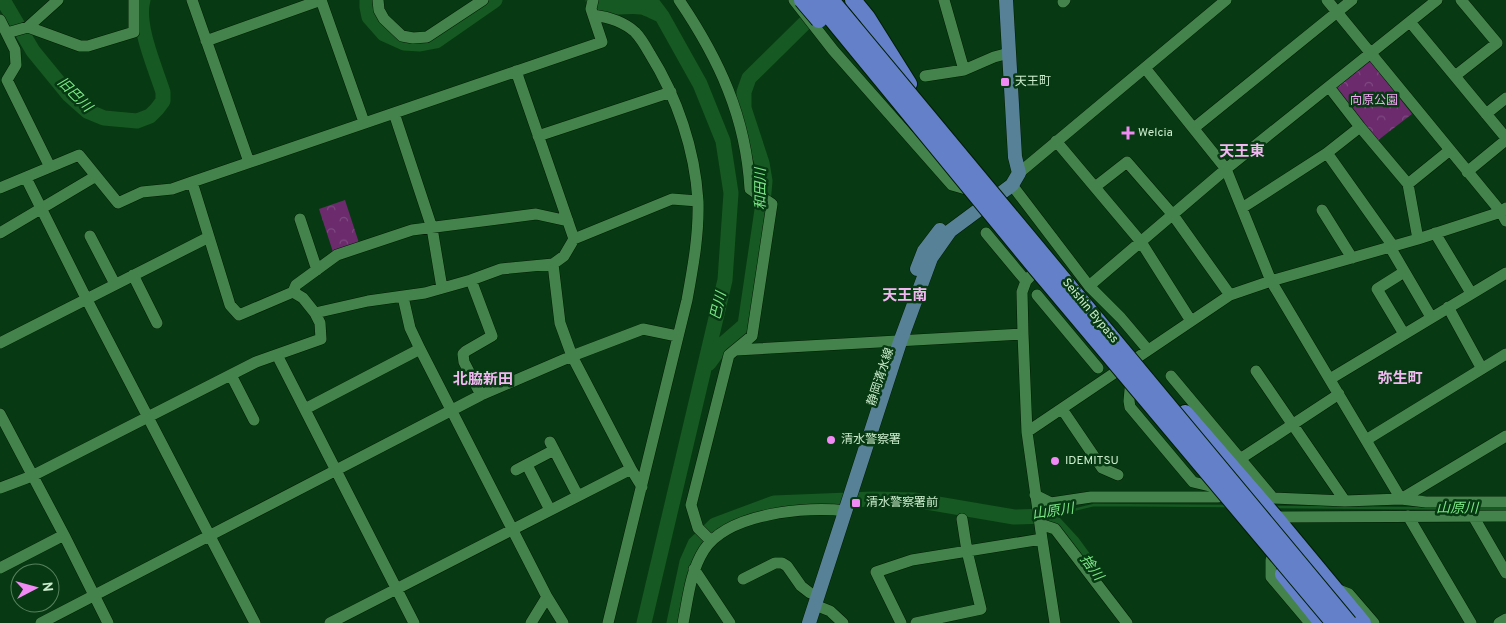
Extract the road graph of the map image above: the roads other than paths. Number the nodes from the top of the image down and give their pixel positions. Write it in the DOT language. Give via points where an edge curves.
graph roads {
  1 [pos="134,0"];
  2 [pos="192,0"];
  3 [pos="321,0"];
  4 [pos="378,0"];
  5 [pos="483,0"];
  6 [pos="679,0"];
  7 [pos="794,0"];
  8 [pos="802,0"];
  9 [pos="815,0"];
  10 [pos="831,0"];
  11 [pos="843,0"];
  12 [pos="853,0"];
  13 [pos="944,0"];
  14 [pos="1006,0"];
  15 [pos="1327,0"];
  16 [pos="1352,0"];
  17 [pos="1437,0"];
  18 [pos="1461,0"];
  19 [pos="1222,1"];
  20 [pos="51,2"];
  21 [pos="593,8"];
  22 [pos="1337,12"];
  23 [pos="0,20"];
  24 [pos="1410,22"];
  25 [pos="17,30"];
  26 [pos="206,41"];
  27 [pos="1009,53"];
  28 [pos="1370,53"];
  29 [pos="1145,68"];
  30 [pos="964,70"];
  31 [pos="516,71"];
  32 [pos="925,76"];
  33 [pos="1455,76"];
  34 [pos="5,78"];
  35 [pos="1329,86"];
  36 [pos="671,92"];
  37 [pos="1506,98"];
  38 [pos="394,113"];
  39 [pos="1486,114"];
  40 [pos="364,122"];
  41 [pos="1360,127"];
  42 [pos="1194,128"];
  43 [pos="538,136"];
  44 [pos="1506,139"];
  45 [pos="1056,141"];
  46 [pos="1450,150"];
  47 [pos="1327,153"];
  48 [pos="250,162"];
  49 [pos="50,167"];
  50 [pos="1226,168"];
  51 [pos="1467,172"];
  52 [pos="96,176"];
  53 [pos="26,178"];
  54 [pos="1016,179"];
  55 [pos="192,182"];
  56 [pos="1408,184"];
  57 [pos="1095,187"];
  58 [pos="0,188"];
  59 [pos="987,195"];
  60 [pos="698,200"];
  61 [pos="40,208"];
  62 [pos="1242,208"];
  63 [pos="1322,210"];
  64 [pos="1504,213"];
  65 [pos="1173,215"];
  66 [pos="300,219"];
  67 [pos="568,221"];
  68 [pos="432,228"];
  69 [pos="0,233"];
  70 [pos="986,233"];
  71 [pos="1435,233"];
  72 [pos="90,236"];
  73 [pos="209,237"];
  74 [pos="574,239"];
  75 [pos="1418,239"];
  76 [pos="1141,242"];
  77 [pos="1392,246"];
  78 [pos="1352,258"];
  79 [pos="553,264"];
  80 [pos="1041,265"];
  81 [pos="317,270"];
  82 [pos="1404,272"];
  83 [pos="1506,273"];
  84 [pos="133,275"];
  85 [pos="472,280"];
  86 [pos="1026,281"];
  87 [pos="1271,281"];
  88 [pos="115,284"];
  89 [pos="1089,286"];
  90 [pos="442,288"];
  91 [pos="294,292"];
  92 [pos="1471,293"];
  93 [pos="1038,295"];
  94 [pos="1230,296"];
  95 [pos="403,297"];
  96 [pos="86,298"];
  97 [pos="1448,307"];
  98 [pos="315,313"];
  99 [pos="1432,317"];
  100 [pos="1191,321"];
  101 [pos="157,323"];
  102 [pos="1023,334"];
  103 [pos="1404,334"];
  104 [pos="677,336"];
  105 [pos="896,342"];
  106 [pos="0,343"];
  107 [pos="420,349"];
  108 [pos="736,350"];
  109 [pos="1112,353"];
  110 [pos="1506,354"];
  111 [pos="277,355"];
  112 [pos="1086,355"];
  113 [pos="572,356"];
  114 [pos="1135,362"];
  115 [pos="1098,368"];
  116 [pos="1482,369"];
  117 [pos="1256,371"];
  118 [pos="231,375"];
  119 [pos="1171,376"];
  120 [pos="1330,380"];
  121 [pos="1339,394"];
  122 [pos="481,396"];
  123 [pos="305,409"];
  124 [pos="1062,409"];
  125 [pos="452,410"];
  126 [pos="0,414"];
  127 [pos="148,417"];
  128 [pos="254,420"];
  129 [pos="1292,425"];
  130 [pos="1027,432"];
  131 [pos="1506,436"];
  132 [pos="1366,440"];
  133 [pos="1240,459"];
  134 [pos="527,465"];
  135 [pos="630,469"];
  136 [pos="336,470"];
  137 [pos="516,470"];
  138 [pos="1118,475"];
  139 [pos="32,476"];
  140 [pos="642,487"];
  141 [pos="0,488"];
  142 [pos="1216,492"];
  143 [pos="578,496"];
  144 [pos="1036,499"];
  145 [pos="1401,499"];
  146 [pos="1345,501"];
  147 [pos="1506,502"];
  148 [pos="550,510"];
  149 [pos="842,510"];
  150 [pos="1408,516"];
  151 [pos="1473,516"];
  152 [pos="1506,516"];
  153 [pos="1275,517"];
  154 [pos="962,519"];
  155 [pos="1039,523"];
  156 [pos="513,529"];
  157 [pos="64,535"];
  158 [pos="209,535"];
  159 [pos="1042,539"];
  160 [pos="711,541"];
  161 [pos="967,552"];
  162 [pos="1271,560"];
  163 [pos="0,568"];
  164 [pos="694,569"];
  165 [pos="1506,573"];
  166 [pos="743,580"];
  167 [pos="397,589"];
  168 [pos="1334,589"];
  169 [pos="93,595"];
  170 [pos="547,596"];
  171 [pos="813,599"];
  172 [pos="1506,619"];
  173 [pos="41,623"];
  174 [pos="108,623"];
  175 [pos="255,623"];
  176 [pos="330,623"];
  177 [pos="414,623"];
  178 [pos="531,623"];
  179 [pos="563,623"];
  180 [pos="608,623"];
  181 [pos="683,623"];
  182 [pos="730,623"];
  183 [pos="800,623"];
  184 [pos="808,623"];
  185 [pos="842,623"];
  186 [pos="901,623"];
  187 [pos="916,623"];
  188 [pos="1055,623"];
  189 [pos="1127,623"];
  190 [pos="1310,623"];
  191 [pos="1322,623"];
  192 [pos="1334,623"];
  193 [pos="1349,623"];
  194 [pos="1363,623"];
  195 [pos="1374,623"];
  196 [pos="1470,623"];
  197 [pos="1500,623"];
  1 -- 25 [label="street" via="134,32 88,46"];
  2 -- 26 [label="street"];
  3 -- 26 [label="street"];
  3 -- 40 [label="street"];
  4 -- 5 [label="street" via="384,19 402,36 413,38 427,37"];
  6 -- 108 [label="street" via="702,34 728,89 742,129 750,189 772,204 752,336"];
  7 -- 59 [label="street" via="833,50 952,185"];
  8 -- 80 [label="highway, bridge" via="1001,235"];
  9 -- 59 [label="highway"];
  9 -- 80 [label="highway, Seishin Bypass, bridge"];
  10 -- 80 [label="highway, Seishin Bypass, bridge"];
  11 -- 80 [label="highway, bridge" via="1009,202"];
  12 -- 59 [label="highway"];
  13 -- 30 [label="street"];
  14 -- 27 [label="main road"];
  15 -- 22 [label="street"];
  16 -- 22 [label="street"];
  17 -- 24 [label="street"];
  18 -- 33 [label="street" via="1497,44"];
  19 -- 29 [label="street"];
  20 -- 25 [label="street"];
  21 -- 31 [label="street" via="602,42"];
  21 -- 36 [label="street" via="636,33"];
  22 -- 28 [label="street"];
  22 -- 42 [label="street"];
  23 -- 25 [label="street"];
  24 -- 28 [label="street"];
  24 -- 33 [label="street"];
  25 -- 34 [label="street" via="16,65"];
  26 -- 48 [label="street"];
  27 -- 30 [label="street"];
  27 -- 54 [label="main road"];
  28 -- 35 [label="street"];
  28 -- 46 [label="street"];
  29 -- 42 [label="street"];
  29 -- 45 [label="street"];
  30 -- 32 [label="street"];
  31 -- 38 [label="street"];
  31 -- 43 [label="street"];
  33 -- 39 [label="street"];
  34 -- 49 [label="street"];
  35 -- 41 [label="street"];
  35 -- 50 [label="street"];
  36 -- 43 [label="street"];
  36 -- 60 [label="street" via="685,129"];
  37 -- 39 [label="street"];
  38 -- 40 [label="street"];
  38 -- 68 [label="street"];
  39 -- 44 [label="street"];
  40 -- 48 [label="street"];
  41 -- 47 [label="street"];
  41 -- 56 [label="street"];
  42 -- 50 [label="street"];
  43 -- 67 [label="street"];
  44 -- 51 [label="street"];
  45 -- 54 [label="street"];
  45 -- 57 [label="street"];
  46 -- 51 [label="street"];
  46 -- 56 [label="street"];
  47 -- 62 [label="street"];
  47 -- 77 [label="street"];
  48 -- 55 [label="street"];
  49 -- 52 [label="street" via="79,155"];
  49 -- 53 [label="street"];
  50 -- 62 [label="street"];
  50 -- 65 [label="street"];
  51 -- 64 [label="street"];
  52 -- 55 [label="street" via="118,202 142,192 172,189"];
  52 -- 61 [label="street"];
  53 -- 58 [label="street"];
  53 -- 61 [label="street"];
  54 -- 59 [label="main road, 静岡清水線" via="1008,177"];
  54 -- 89 [label="street"];
  55 -- 73 [label="street"];
  56 -- 75 [label="street"];
  57 -- 65 [label="street" via="1127,162"];
  57 -- 76 [label="street"];
  59 -- 80 [label="highway"];
  59 -- 105 [label="main road, 静岡清水線" via="943,227 924,250"];
  59 -- 114 [label="highway"];
  60 -- 74 [label="street" via="672,199"];
  60 -- 104 [label="street" via="697,248"];
  61 -- 69 [label="street"];
  61 -- 96 [label="street"];
  62 -- 87 [label="street"];
  63 -- 78 [label="street"];
  64 -- 71 [label="street"];
  65 -- 76 [label="street"];
  65 -- 94 [label="street"];
  66 -- 81 [label="street"];
  67 -- 68 [label="street" via="536,214"];
  67 -- 74 [label="street"];
  68 -- 81 [label="street" via="412,230 337,255"];
  68 -- 90 [label="street"];
  70 -- 86 [label="street"];
  71 -- 75 [label="street"];
  71 -- 92 [label="street"];
  72 -- 88 [label="street"];
  73 -- 84 [label="street"];
  73 -- 91 [label="street" via="230,305 239,315"];
  74 -- 79 [label="street" via="564,256"];
  75 -- 77 [label="street"];
  76 -- 89 [label="street"];
  76 -- 100 [label="street"];
  77 -- 78 [label="street"];
  77 -- 82 [label="street"];
  78 -- 87 [label="street"];
  79 -- 85 [label="street" via="501,269"];
  79 -- 113 [label="street" via="560,323"];
  80 -- 86 [label="street"];
  80 -- 109 [label="highway"];
  80 -- 192 [label="highway, Seishin Bypass, bridge"];
  80 -- 193 [label="highway, Seishin Bypass, bridge"];
  81 -- 91 [label="street" via="296,285"];
  82 -- 99 [label="street"];
  82 -- 103 [label="street" via="1377,289"];
  83 -- 92 [label="street"];
  84 -- 88 [label="street"];
  84 -- 101 [label="street"];
  85 -- 90 [label="street"];
  85 -- 122 [label="street" via="492,336 463,354"];
  86 -- 102 [label="street" via="1021,299"];
  87 -- 94 [label="street"];
  87 -- 120 [label="street"];
  88 -- 96 [label="street"];
  89 -- 114 [label="street" via="1121,318"];
  90 -- 95 [label="street"];
  91 -- 98 [label="street"];
  92 -- 97 [label="street"];
  93 -- 112 [label="street"];
  94 -- 100 [label="street"];
  95 -- 98 [label="street"];
  95 -- 107 [label="street" via="410,328"];
  96 -- 106 [label="street"];
  96 -- 127 [label="street"];
  97 -- 99 [label="street"];
  97 -- 116 [label="street"];
  98 -- 111 [label="street" via="320,323 321,340"];
  99 -- 103 [label="street"];
  100 -- 114 [label="street"];
  102 -- 105 [label="street"];
  102 -- 130 [label="street"];
  103 -- 120 [label="street"];
  104 -- 113 [label="street" via="643,329"];
  104 -- 140 [label="street"];
  105 -- 108 [label="street"];
  105 -- 149 [label="main road, 静岡清水線"];
  107 -- 123 [label="street"];
  107 -- 125 [label="street"];
  108 -- 160 [label="street" via="729,355 691,505 698,528"];
  109 -- 112 [label="street"];
  109 -- 114 [label="highway"];
  110 -- 116 [label="street"];
  111 -- 118 [label="street"];
  111 -- 123 [label="street"];
  112 -- 115 [label="street"];
  113 -- 122 [label="street"];
  113 -- 135 [label="street"];
  114 -- 124 [label="street"];
  114 -- 142 [label="highway"];
  114 -- 153 [label="highway"];
  116 -- 132 [label="street"];
  117 -- 129 [label="street"];
  118 -- 127 [label="street"];
  118 -- 128 [label="street"];
  119 -- 133 [label="street"];
  120 -- 121 [label="street"];
  121 -- 129 [label="street"];
  121 -- 132 [label="street"];
  122 -- 125 [label="street"];
  123 -- 136 [label="street"];
  124 -- 130 [label="street"];
  124 -- 138 [label="street" via="1102,468"];
  125 -- 136 [label="street"];
  125 -- 156 [label="street"];
  126 -- 139 [label="street"];
  127 -- 139 [label="street"];
  127 -- 158 [label="street"];
  129 -- 133 [label="street"];
  129 -- 146 [label="street"];
  130 -- 144 [label="street"];
  131 -- 145 [label="street"];
  132 -- 145 [label="street"];
  133 -- 146 [label="street" via="1273,498"];
  134 -- 137 [label="street"];
  134 -- 143 [label="street" via="552,446"];
  134 -- 148 [label="street"];
  135 -- 140 [label="street"];
  135 -- 143 [label="street"];
  136 -- 158 [label="street"];
  136 -- 167 [label="street"];
  139 -- 141 [label="street"];
  139 -- 157 [label="street"];
  140 -- 180 [label="street"];
  142 -- 144 [label="street" via="1091,497 1051,503"];
  142 -- 162 [label="highway"];
  143 -- 148 [label="street"];
  144 -- 155 [label="street"];
  145 -- 146 [label="street"];
  145 -- 147 [label="street"];
  148 -- 156 [label="street"];
  149 -- 160 [label="street" via="776,513 733,527"];
  149 -- 171 [label="main road, 静岡清水線"];
  150 -- 151 [label="street"];
  150 -- 153 [label="street"];
  150 -- 196 [label="street"];
  151 -- 152 [label="street"];
  151 -- 165 [label="street"];
  153 -- 168 [label="highway"];
  154 -- 161 [label="street"];
  155 -- 159 [label="street"];
  155 -- 189 [label="street" via="1055,529"];
  156 -- 167 [label="street"];
  156 -- 170 [label="street"];
  157 -- 163 [label="street"];
  157 -- 169 [label="street"];
  158 -- 169 [label="street"];
  158 -- 175 [label="street"];
  159 -- 161 [label="street"];
  159 -- 188 [label="street"];
  160 -- 164 [label="street"];
  161 -- 186 [label="street" via="912,560 876,572"];
  161 -- 187 [label="street" via="981,609"];
  162 -- 190 [label="street" via="1271,577"];
  162 -- 191 [label="highway"];
  164 -- 181 [label="street"];
  164 -- 182 [label="street"];
  166 -- 171 [label="street" via="775,563 782,563"];
  167 -- 176 [label="street"];
  167 -- 177 [label="street"];
  168 -- 194 [label="highway"];
  168 -- 195 [label="street" via="1349,594"];
  169 -- 173 [label="street"];
  169 -- 174 [label="street"];
  170 -- 178 [label="street"];
  170 -- 179 [label="street"];
  171 -- 183 [label="main road, 静岡清水線"];
  171 -- 184 [label="main road, 静岡清水線"];
  171 -- 185 [label="street"];
  172 -- 197 [label="street"];
}
